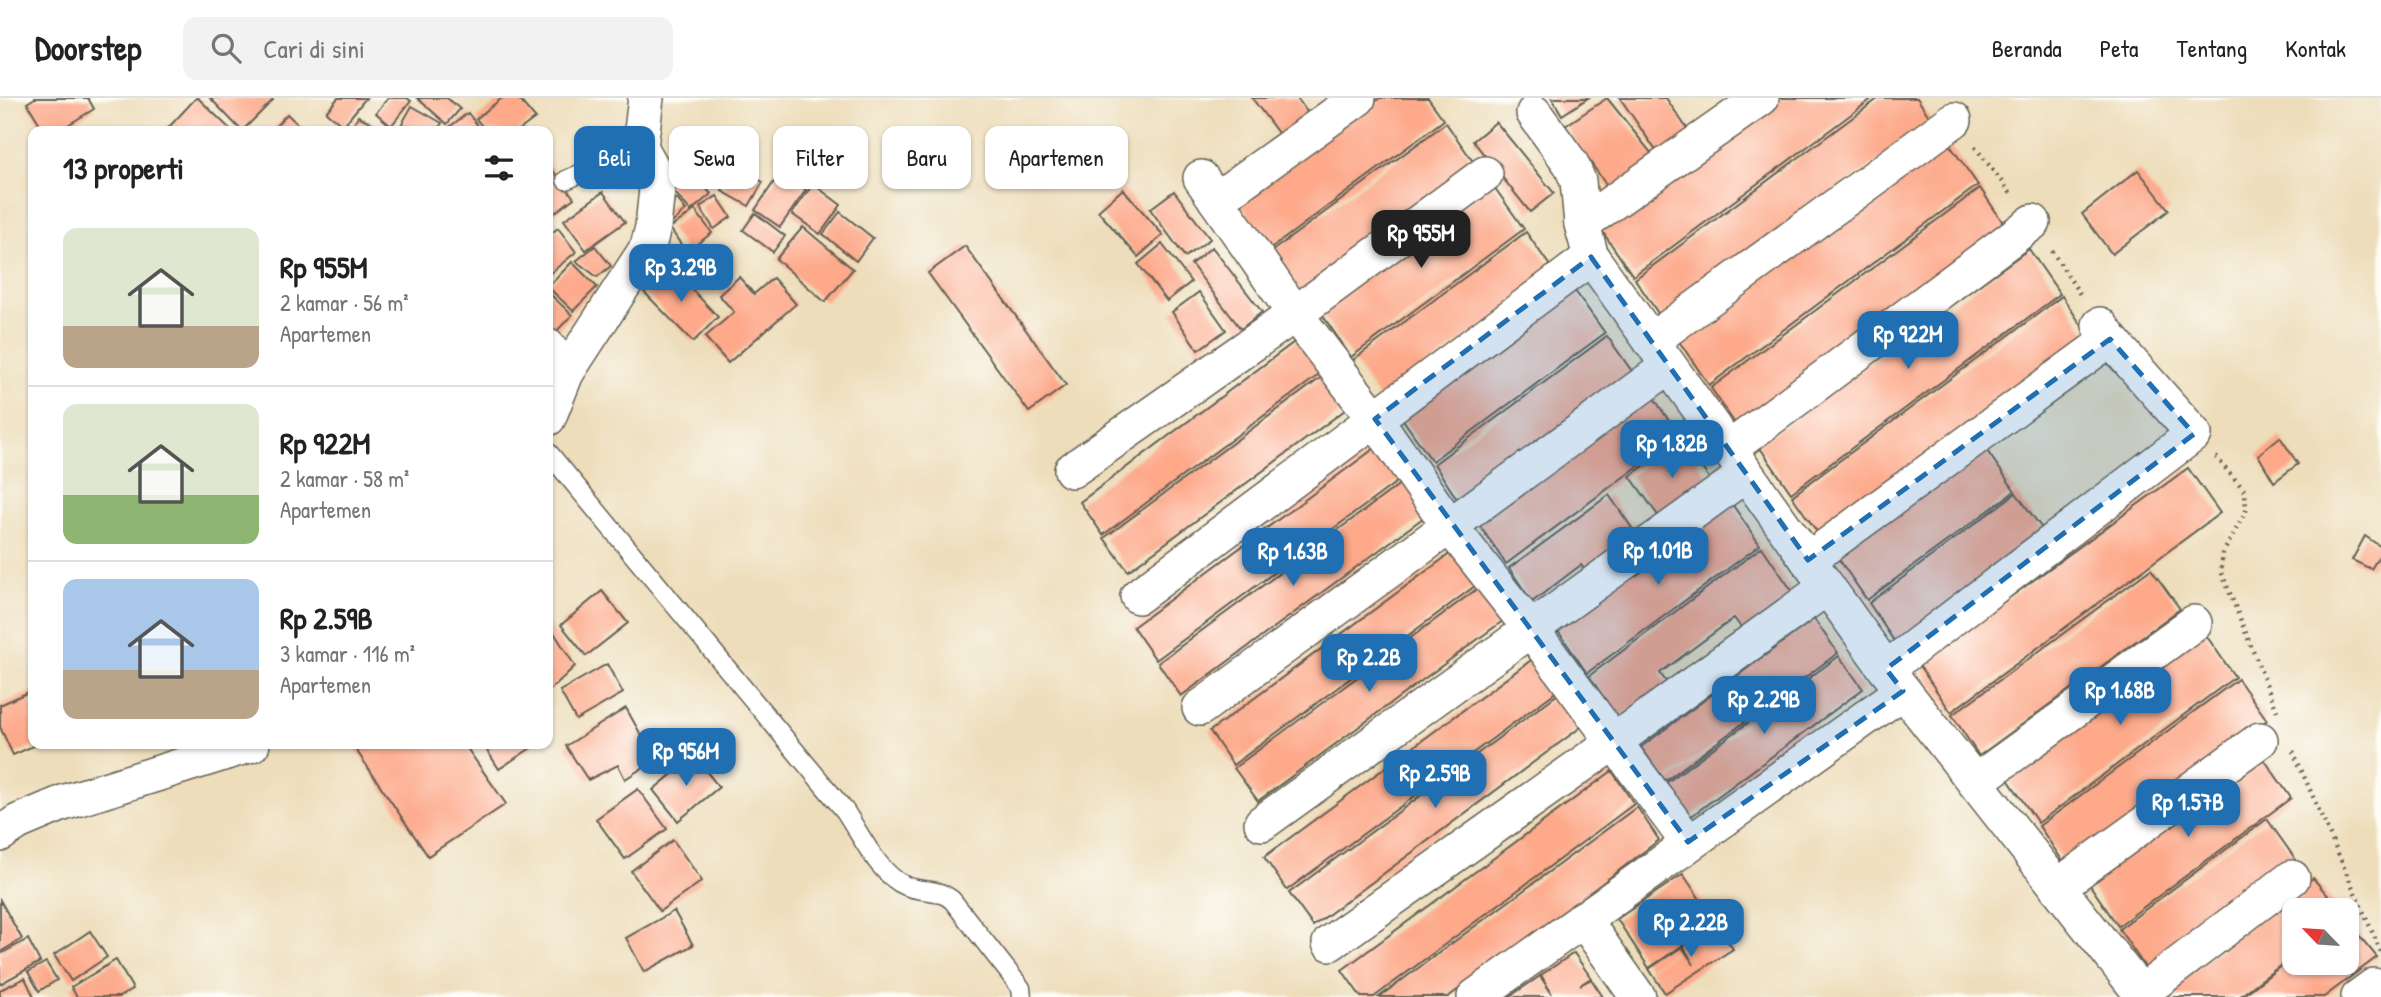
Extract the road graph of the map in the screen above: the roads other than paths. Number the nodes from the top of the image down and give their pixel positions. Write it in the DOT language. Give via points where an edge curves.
graph roads {
  1 [pos="646,98"];
  2 [pos="1358,98"];
  3 [pos="1761,98"];
  4 [pos="1534,113"];
  5 [pos="1954,120"];
  6 [pos="643,126"];
  7 [pos="655,174"];
  8 [pos="1485,174"];
  9 [pos="574,176"];
  10 [pos="566,180"];
  11 [pos="2033,222"];
  12 [pos="1583,224"];
  13 [pos="1591,257"];
  14 [pos="1295,314"];
  15 [pos="1660,354"];
  16 [pos="557,360"];
  17 [pos="553,386"];
  18 [pos="1375,419"];
  19 [pos="553,458"];
  20 [pos="1738,461"];
  21 [pos="1072,470"];
  22 [pos="1449,525"];
  23 [pos="1818,574"];
  24 [pos="1138,596"];
  25 [pos="2194,623"];
  26 [pos="1530,628"];
  27 [pos="1895,680"];
  28 [pos="1200,708"];
  29 [pos="2277,733"];
  30 [pos="1615,741"];
  31 [pos="236,749"];
  32 [pos="1975,782"];
  33 [pos="1262,823"];
  34 [pos="0,834"];
  35 [pos="1688,842"];
  36 [pos="2292,878"];
  37 [pos="2057,887"];
  38 [pos="1583,919"];
  39 [pos="1330,943"];
  40 [pos="2142,995"];
  41 [pos="1022,997"];
  42 [pos="1475,997"];
  43 [pos="1638,997"];
  1 -- 6 [label="street"];
  2 -- 14 [label="street" via="1209,189"];
  3 -- 12 [label="street"];
  4 -- 12 [label="street" via="1570,164 1580,190"];
  5 -- 15 [label="street"];
  7 -- 16 [label="street" via="648,247"];
  8 -- 14 [label="street"];
  9 -- 10 [label="lane"];
  11 -- 20 [label="street"];
  12 -- 13 [label="street"];
  13 -- 15 [label="street"];
  13 -- 18 [label="street"];
  14 -- 18 [label="street"];
  14 -- 21 [label="street"];
  15 -- 20 [label="street"];
  15 -- 22 [label="street"];
  16 -- 17 [label="street"];
  18 -- 22 [label="street"];
  18 -- 24 [label="street"];
  19 -- 41 [label="lane" via="845,811 887,875 910,888 937,891 952,900 1021,988"];
  20 -- 23 [label="street"];
  20 -- 26 [label="street"];
  22 -- 26 [label="street"];
  22 -- 28 [label="street"];
  23 -- 27 [label="street"];
  23 -- 27 [label="street" via="2105,332 2194,433"];
  23 -- 30 [label="street"];
  25 -- 32 [label="street"];
  26 -- 30 [label="street"];
  26 -- 33 [label="street"];
  27 -- 32 [label="street"];
  27 -- 35 [label="street"];
  29 -- 37 [label="street"];
  30 -- 35 [label="street"];
  30 -- 39 [label="street"];
  31 -- 34 [label="street" via="63,803"];
  32 -- 37 [label="street"];
  35 -- 38 [label="street"];
  36 -- 40 [label="street"];
  37 -- 40 [label="street"];
  38 -- 42 [label="street"];
  38 -- 43 [label="street"];
}
